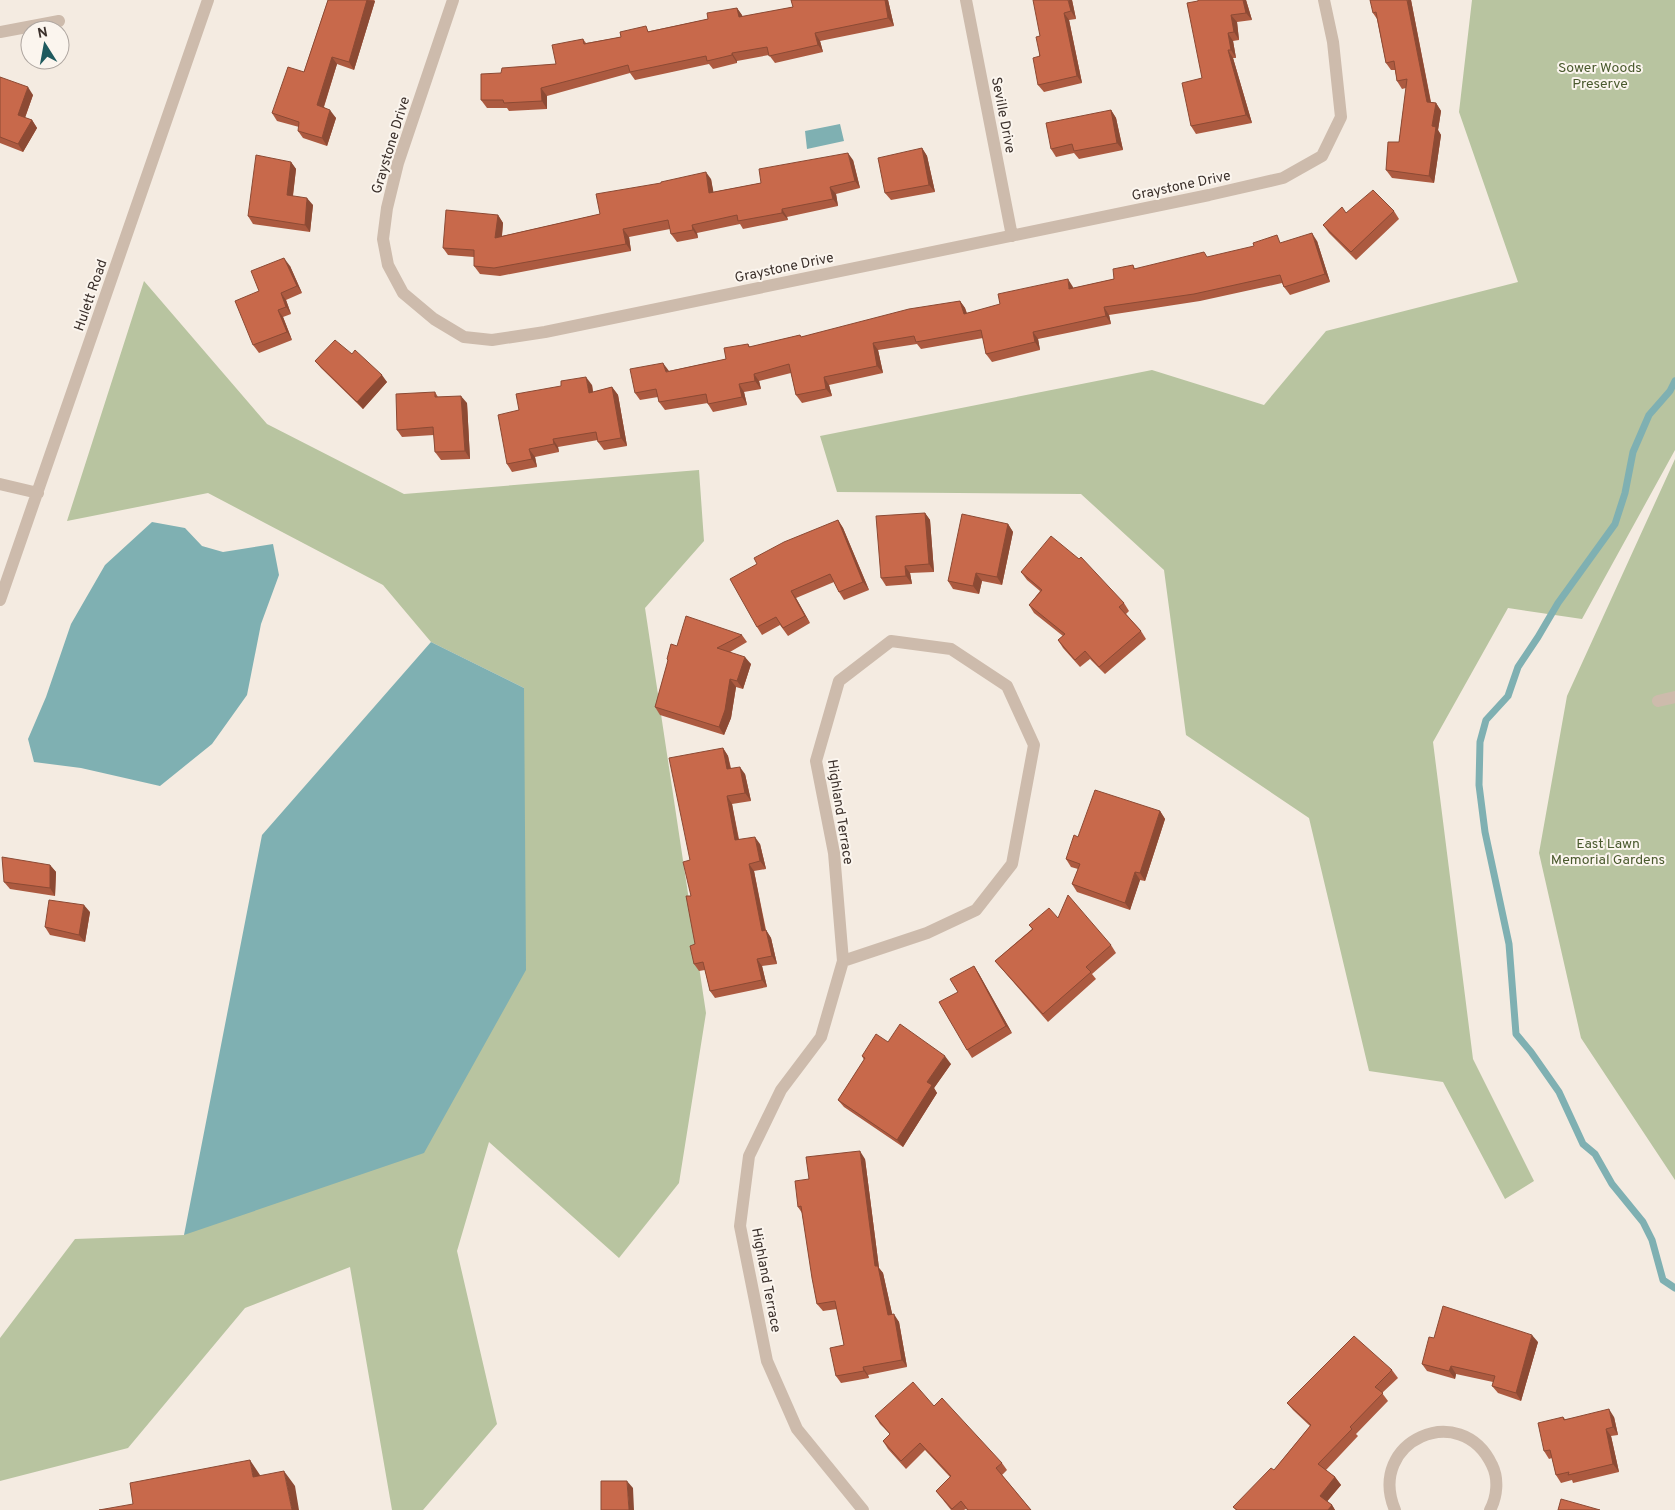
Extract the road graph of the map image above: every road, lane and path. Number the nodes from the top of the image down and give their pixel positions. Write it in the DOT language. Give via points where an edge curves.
graph roads {
  1 [pos="208,0"];
  2 [pos="453,0"];
  3 [pos="966,0"];
  4 [pos="1324,0"];
  5 [pos="20,28"];
  6 [pos="0,32"];
  7 [pos="1012,236"];
  8 [pos="0,484"];
  9 [pos="38,493"];
  10 [pos="0,600"];
  11 [pos="1675,697"];
  12 [pos="1658,701"];
  13 [pos="843,960"];
  14 [pos="862,1510"];
  15 [pos="1395,1510"];
  16 [pos="1490,1510"];
  1 -- 9 [label="street, Hulett Road"];
  2 -- 7 [label="street, Graystone Drive" via="398,163 383,239 388,265 403,293 434,319 464,337 492,340 545,332"];
  3 -- 7 [label="street, Seville Drive"];
  4 -- 7 [label="street, Graystone Drive" via="1333,42 1341,117 1322,156 1283,178"];
  5 -- 6 [label="street"];
  8 -- 9 [label="street"];
  9 -- 10 [label="street, Hulett Road"];
  11 -- 12 [label="street"];
  13 -- 13 [label="street, Highland Terrace" via="834,853 816,761 839,681 891,641 951,649 1007,686 1034,745 1012,864 976,910 927,933"];
  13 -- 14 [label="street, Highland Terrace" via="821,1037 781,1090 748,1156 740,1226 767,1361 797,1429"];
  15 -- 16 [label="street" via="1389,1493 1395,1459 1420,1437 1438,1432 1457,1434 1474,1441 1487,1454 1495,1472 1497,1490"];
}
